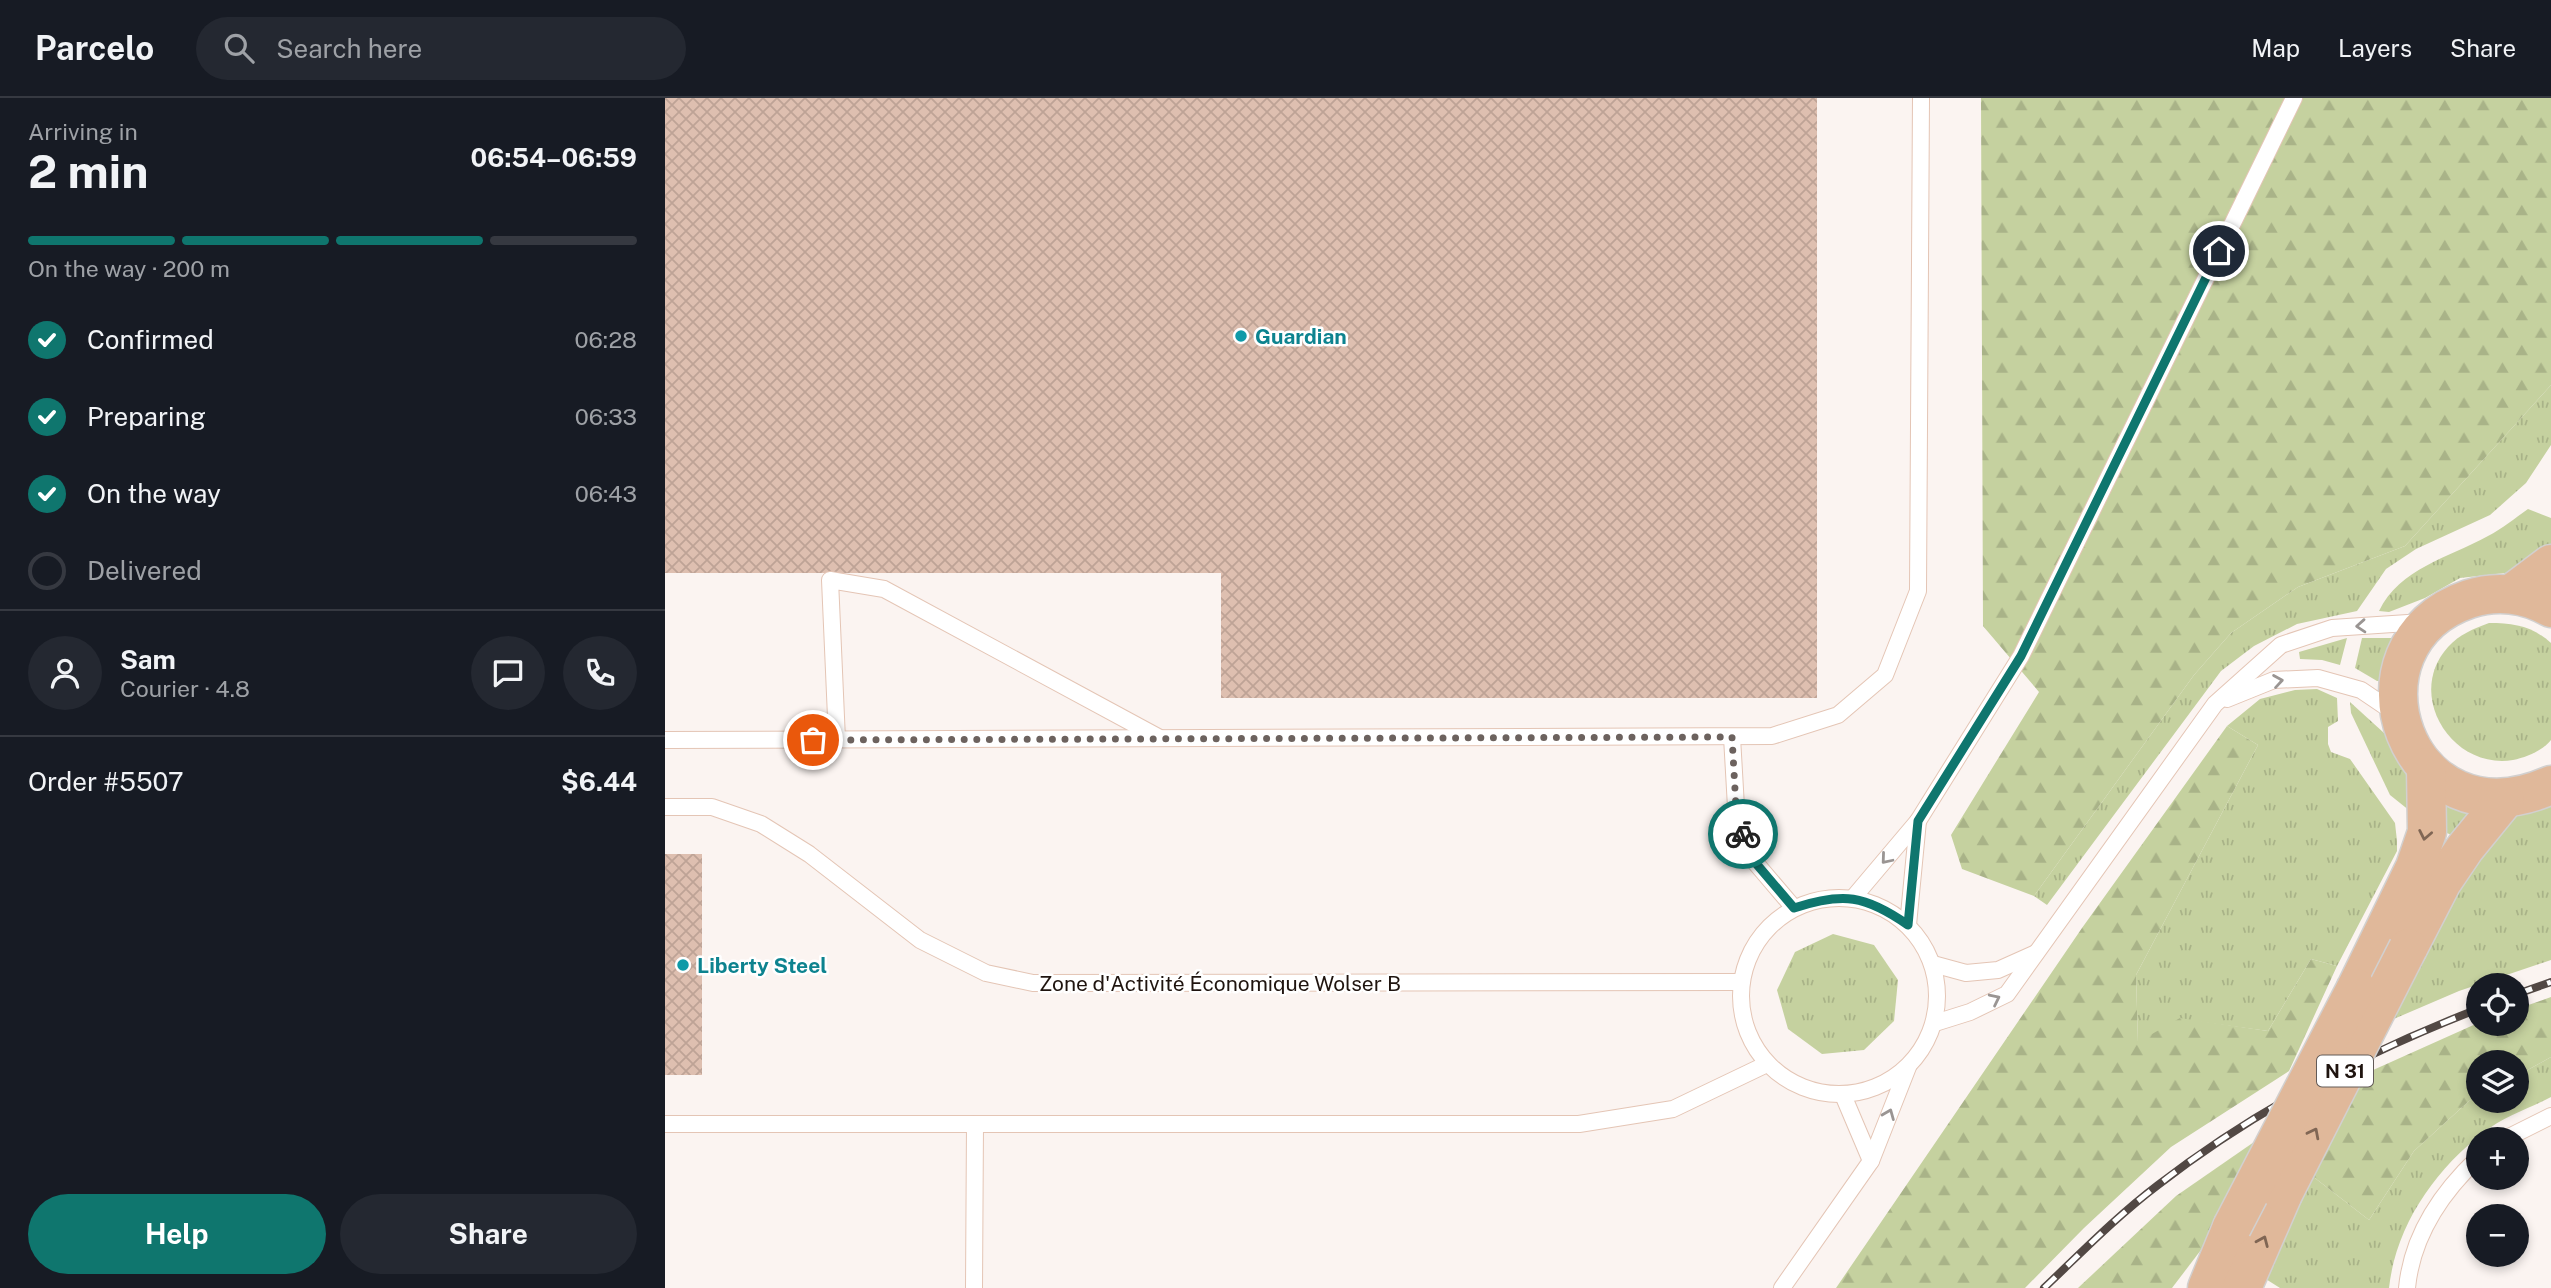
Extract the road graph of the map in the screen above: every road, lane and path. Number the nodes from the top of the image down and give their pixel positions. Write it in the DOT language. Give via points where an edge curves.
graph roads {
  1 [pos="1921,98"];
  2 [pos="2294,98"];
  3 [pos="2551,564"];
  4 [pos="2511,594"];
  5 [pos="2551,608"];
  6 [pos="2429,622"];
  7 [pos="2215,704"];
  8 [pos="2399,715"];
  9 [pos="1732,737"];
  10 [pos="1161,738"];
  11 [pos="665,740"];
  12 [pos="837,740"];
  13 [pos="2425,767"];
  14 [pos="2551,785"];
  15 [pos="2505,799"];
  16 [pos="665,807"];
  17 [pos="1918,821"];
  18 [pos="1853,898"];
  19 [pos="1794,908"];
  20 [pos="1908,925"];
  21 [pos="2038,952"];
  22 [pos="1933,964"];
  23 [pos="1741,982"];
  24 [pos="1935,1023"];
  25 [pos="1767,1064"];
  26 [pos="1908,1067"];
  27 [pos="1843,1095"];
  28 [pos="2551,1116"];
  29 [pos="665,1124"];
  30 [pos="975,1124"];
  31 [pos="2529,1127"];
  32 [pos="1871,1161"];
  33 [pos="2466,1169"];
  34 [pos="2217,1282"];
  35 [pos="974,1288"];
  36 [pos="1782,1288"];
  37 [pos="2407,1288"];
  1 -- 9 [label="lane" via="1918,591 1885,674 1837,715 1772,736"];
  2 -- 17 [label="lane" via="2021,656"];
  3 -- 4 [label="main road"];
  4 -- 5 [label="main road"];
  4 -- 6 [label="main road" via="2481,595 2453,604"];
  6 -- 7 [label="lane, one-way" via="2332,628 2281,645"];
  6 -- 8 [label="main road" via="2409,649 2401,670"];
  7 -- 8 [label="lane, one-way" via="2274,680 2318,678 2361,690"];
  7 -- 21 [label="lane"];
  8 -- 13 [label="main road" via="2409,743"];
  9 -- 10 [label="lane"];
  9 -- 19 [label="lane" via="1736,807 1748,854"];
  10 -- 12 [label="lane"];
  10 -- 12 [label="lane" via="884,589 830,580"];
  11 -- 12 [label="lane"];
  13 -- 15 [label="main road" via="2449,785 2476,796"];
  13 -- 34 [label="main road, N 31, one-way, bridge" via="2427,832 2415,867 2232,1227"];
  14 -- 15 [label="main road"];
  34 -- 15 [label="main road, N 31, one-way, bridge" via="2283,1194 2442,882"];
  16 -- 23 [label="lane, Zone d'Activité Économique Wolser B" via="712,807 761,824 809,854 920,940 986,973 1033,983"];
  17 -- 18 [label="lane, one-way"];
  17 -- 20 [label="lane"];
  18 -- 19 [label="lane" via="1823,898"];
  18 -- 20 [label="lane" via="1883,907"];
  19 -- 23 [label="lane" via="1756,944"];
  20 -- 22 [label="lane"];
  21 -- 22 [label="lane" via="1998,970 1966,973"];
  24 -- 21 [label="lane, one-way" via="2007,994"];
  22 -- 24 [label="lane" via="1939,993"];
  23 -- 25 [label="lane" via="1741,1012 1750,1040"];
  24 -- 26 [label="lane" via="1925,1047"];
  25 -- 27 [label="lane" via="1789,1081 1815,1092"];
  25 -- 30 [label="lane" via="1673,1109 1579,1124"];
  26 -- 27 [label="lane" via="1878,1087"];
  32 -- 26 [label="lane, one-way"];
  27 -- 32 [label="lane"];
  28 -- 31 [label="lane"];
  29 -- 30 [label="lane"];
  30 -- 35 [label="lane"];
  32 -- 36 [label="lane"];
  33 -- 37 [label="lane" via="2427,1221 2409,1265"];
}
